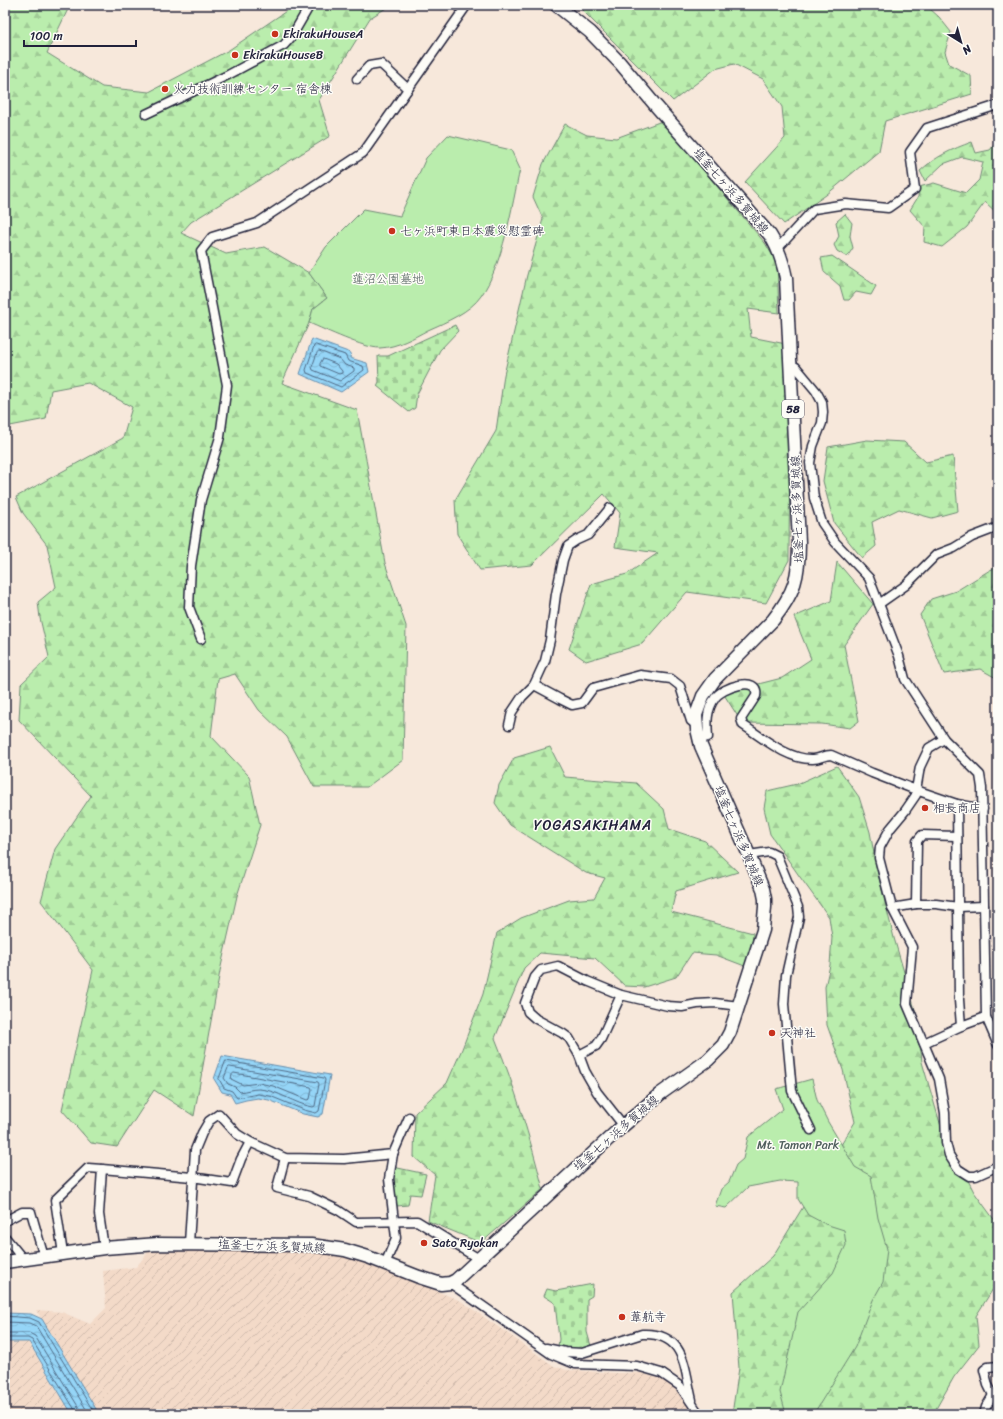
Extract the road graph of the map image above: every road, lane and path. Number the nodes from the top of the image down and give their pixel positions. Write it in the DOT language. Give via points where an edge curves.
graph roads {
  1 [pos="310,5"];
  2 [pos="467,5"];
  3 [pos="556,5"];
  4 [pos="357,79"];
  5 [pos="408,89"];
  6 [pos="998,105"];
  7 [pos="146,114"];
  8 [pos="778,248"];
  9 [pos="792,365"];
  10 [pos="610,508"];
  11 [pos="998,528"];
  12 [pos="878,604"];
  13 [pos="201,639"];
  14 [pos="534,685"];
  15 [pos="509,725"];
  16 [pos="696,725"];
  17 [pos="944,739"];
  18 [pos="698,740"];
  19 [pos="916,790"];
  20 [pos="957,804"];
  21 [pos="983,809"];
  22 [pos="957,836"];
  23 [pos="749,855"];
  24 [pos="916,904"];
  25 [pos="984,906"];
  26 [pos="958,907"];
  27 [pos="892,908"];
  28 [pos="621,995"];
  29 [pos="739,1006"];
  30 [pos="986,1017"];
  31 [pos="961,1026"];
  32 [pos="924,1043"];
  33 [pos="998,1045"];
  34 [pos="579,1055"];
  35 [pos="408,1117"];
  36 [pos="624,1126"];
  37 [pos="811,1130"];
  38 [pos="250,1142"];
  39 [pos="393,1154"];
  40 [pos="285,1158"];
  41 [pos="998,1166"];
  42 [pos="102,1169"];
  43 [pos="192,1176"];
  44 [pos="5,1221"];
  45 [pos="395,1221"];
  46 [pos="5,1237"];
  47 [pos="189,1244"];
  48 [pos="104,1248"];
  49 [pos="63,1254"];
  50 [pos="44,1257"];
  51 [pos="23,1259"];
  52 [pos="480,1259"];
  53 [pos="5,1262"];
  54 [pos="385,1264"];
  55 [pos="450,1283"];
  56 [pos="538,1346"];
  57 [pos="998,1366"];
  58 [pos="996,1395"];
  59 [pos="693,1405"];
  60 [pos="699,1414"];
  61 [pos="984,1414"];
  1 -- 7 [label="street" via="284,45"];
  2 -- 5 [label="street"];
  3 -- 8 [label="main road, 塩釜七ヶ浜多賀城線 / 58" via="590,32 620,63 770,235"];
  4 -- 5 [label="street" via="369,66 380,64"];
  5 -- 13 [label="street" via="363,153 257,223 212,237 201,251 227,385 220,437 201,500 191,566 189,607"];
  6 -- 8 [label="street" via="927,128 910,152 915,189 888,208 846,204 814,209"];
  8 -- 9 [label="main road, 塩釜七ヶ浜多賀城線 / 58" via="786,278"];
  9 -- 12 [label="street" via="816,391 822,402 822,423 813,446 810,463 817,511 829,534 869,578"];
  9 -- 16 [label="main road, 塩釜七ヶ浜多賀城線 / 58" via="800,542 796,580 777,615 708,688 699,705"];
  10 -- 14 [label="street" via="588,534 568,546 556,594 545,661"];
  11 -- 12 [label="street" via="972,537 936,556 906,584"];
  12 -- 17 [label="street" via="906,678"];
  14 -- 15 [label="street" via="512,712"];
  14 -- 16 [label="street" via="572,705 582,703 593,688 618,681 640,676 671,679 680,686 691,721"];
  16 -- 18 [label="main road, 塩釜七ヶ浜多賀城線 / 58"];
  17 -- 19 [label="street" via="929,748 920,767"];
  17 -- 21 [label="street" via="980,775"];
  18 -- 19 [label="street" via="708,738 707,720 715,696 721,691 750,684 756,690 756,696 741,719 743,725 769,742 798,757 820,759 831,754"];
  18 -- 23 [label="main road, 塩釜七ヶ浜多賀城線 / 58"];
  19 -- 20 [label="street"];
  19 -- 27 [label="street" via="916,795 890,829 880,848 879,858"];
  20 -- 21 [label="street"];
  20 -- 22 [label="street"];
  21 -- 25 [label="street"];
  22 -- 24 [label="street" via="922,835 917,841"];
  22 -- 26 [label="street"];
  23 -- 29 [label="main road, 塩釜七ヶ浜多賀城線 / 58" via="762,889 765,907 763,930"];
  23 -- 37 [label="street" via="770,852 776,856 798,907 799,917 786,975 784,1004 792,1091"];
  24 -- 26 [label="street"];
  24 -- 27 [label="street"];
  25 -- 26 [label="street"];
  25 -- 30 [label="street"];
  26 -- 31 [label="street"];
  27 -- 32 [label="street" via="912,947 907,1004"];
  28 -- 29 [label="street" via="668,1006 715,1003"];
  28 -- 34 [label="street" via="601,1039 596,1046"];
  28 -- 34 [label="street" via="558,966 541,970 535,977 525,1003 528,1012 569,1038"];
  29 -- 36 [label="main road, 塩釜七ヶ浜多賀城線 / 58" via="730,1032 717,1052 660,1094"];
  30 -- 31 [label="street"];
  30 -- 33 [label="street"];
  31 -- 32 [label="street"];
  32 -- 41 [label="street" via="939,1079 949,1155 958,1169 969,1176 976,1176"];
  34 -- 36 [label="street" via="596,1092"];
  35 -- 39 [label="street"];
  36 -- 52 [label="main road, 塩釜七ヶ浜多賀城線 / 58"];
  38 -- 40 [label="street"];
  38 -- 43 [label="street" via="232,1183"];
  38 -- 43 [label="street" via="237,1134 219,1114 209,1121 202,1133 195,1150"];
  39 -- 40 [label="street" via="344,1159"];
  39 -- 45 [label="street" via="389,1180"];
  40 -- 45 [label="street" via="277,1188 309,1196 356,1222"];
  42 -- 43 [label="street"];
  42 -- 48 [label="street" via="99,1214"];
  42 -- 49 [label="street" via="88,1168 55,1200"];
  43 -- 47 [label="street"];
  44 -- 50 [label="street" via="22,1212 31,1212"];
  45 -- 52 [label="street" via="417,1221"];
  45 -- 54 [label="street" via="396,1238"];
  46 -- 51 [label="street"];
  47 -- 48 [label="main road, 塩釜七ヶ浜多賀城線"];
  47 -- 54 [label="main road, 塩釜七ヶ浜多賀城線" via="311,1245 345,1250"];
  48 -- 49 [label="main road, 塩釜七ヶ浜多賀城線"];
  49 -- 50 [label="main road, 塩釜七ヶ浜多賀城線"];
  50 -- 51 [label="main road, 塩釜七ヶ浜多賀城線"];
  51 -- 53 [label="main road, 塩釜七ヶ浜多賀城線"];
  52 -- 55 [label="main road, 塩釜七ヶ浜多賀城線 / 58"];
  54 -- 55 [label="main road, 塩釜七ヶ浜多賀城線" via="441,1284"];
  55 -- 56 [label="street"];
  56 -- 59 [label="street" via="575,1364 637,1366 661,1373 680,1386"];
  56 -- 59 [label="street" via="582,1353 642,1334 664,1336 675,1344 681,1354"];
  57 -- 58 [label="street" via="984,1370 988,1385"];
  58 -- 61 [label="street" via="986,1407"];
  59 -- 60 [label="street"];
}
